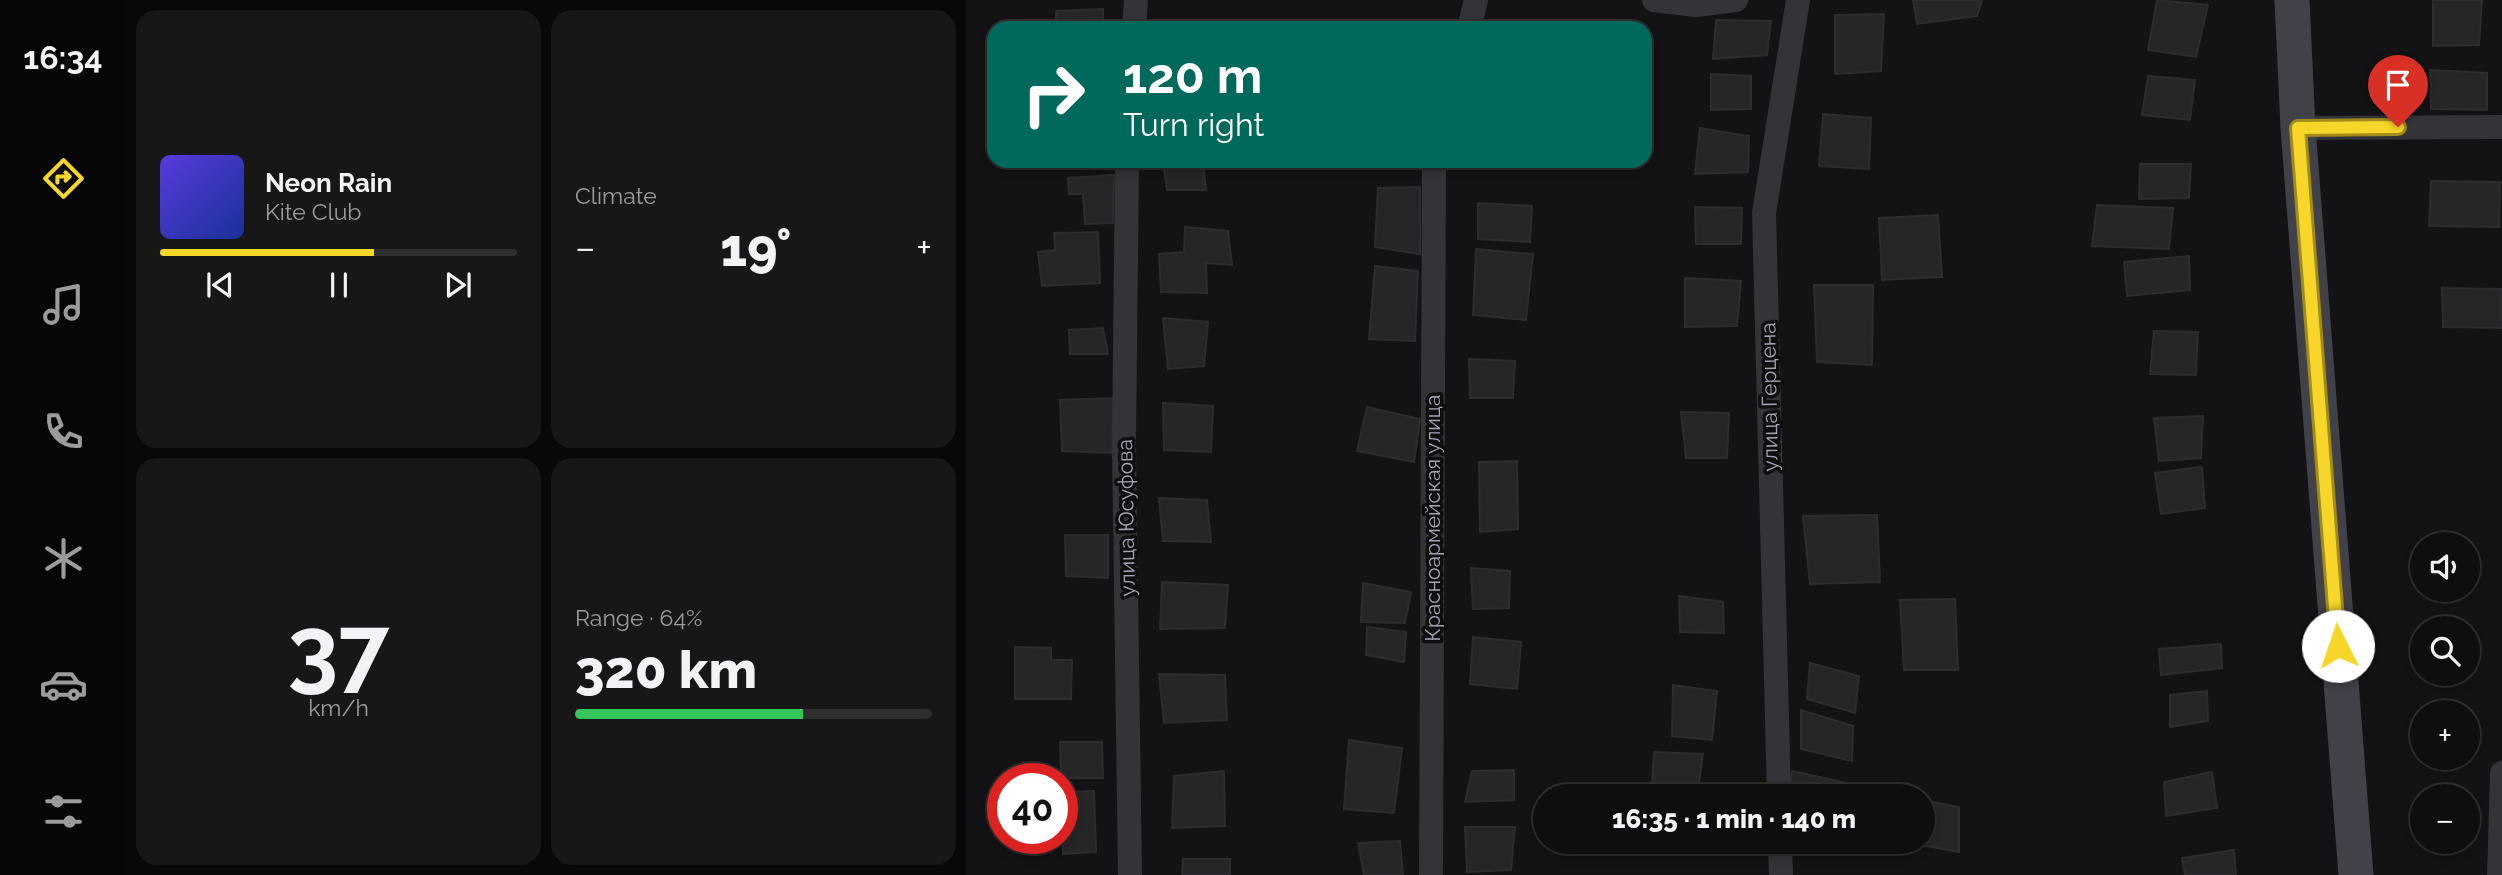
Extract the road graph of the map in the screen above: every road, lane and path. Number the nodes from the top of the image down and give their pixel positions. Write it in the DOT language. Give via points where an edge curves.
graph roads {
  1 [pos="1136,0"];
  2 [pos="1476,0"];
  3 [pos="1654,0"];
  4 [pos="1736,0"];
  5 [pos="1798,0"];
  6 [pos="2292,0"];
  7 [pos="1134,21"];
  8 [pos="1471,21"];
  9 [pos="2502,127"];
  10 [pos="2298,128"];
  11 [pos="1127,168"];
  12 [pos="1434,168"];
  13 [pos="2502,773"];
  14 [pos="1779,784"];
  15 [pos="1780,854"];
  16 [pos="1129,875"];
  17 [pos="1431,875"];
  18 [pos="1781,875"];
  19 [pos="2356,875"];
  20 [pos="2498,875"];
  1 -- 7 [label="street"];
  2 -- 8 [label="street"];
  3 -- 4 [label="street" via="1696,5"];
  5 -- 14 [label="street, улица Герцена" via="1764,213"];
  6 -- 10 [label="street"];
  9 -- 10 [label="street"];
  10 -- 19 [label="street"];
  11 -- 16 [label="street, улица Юсуфова"];
  12 -- 17 [label="street, Красноармейская улица"];
  13 -- 20 [label="street"];
  15 -- 18 [label="street"];
}
